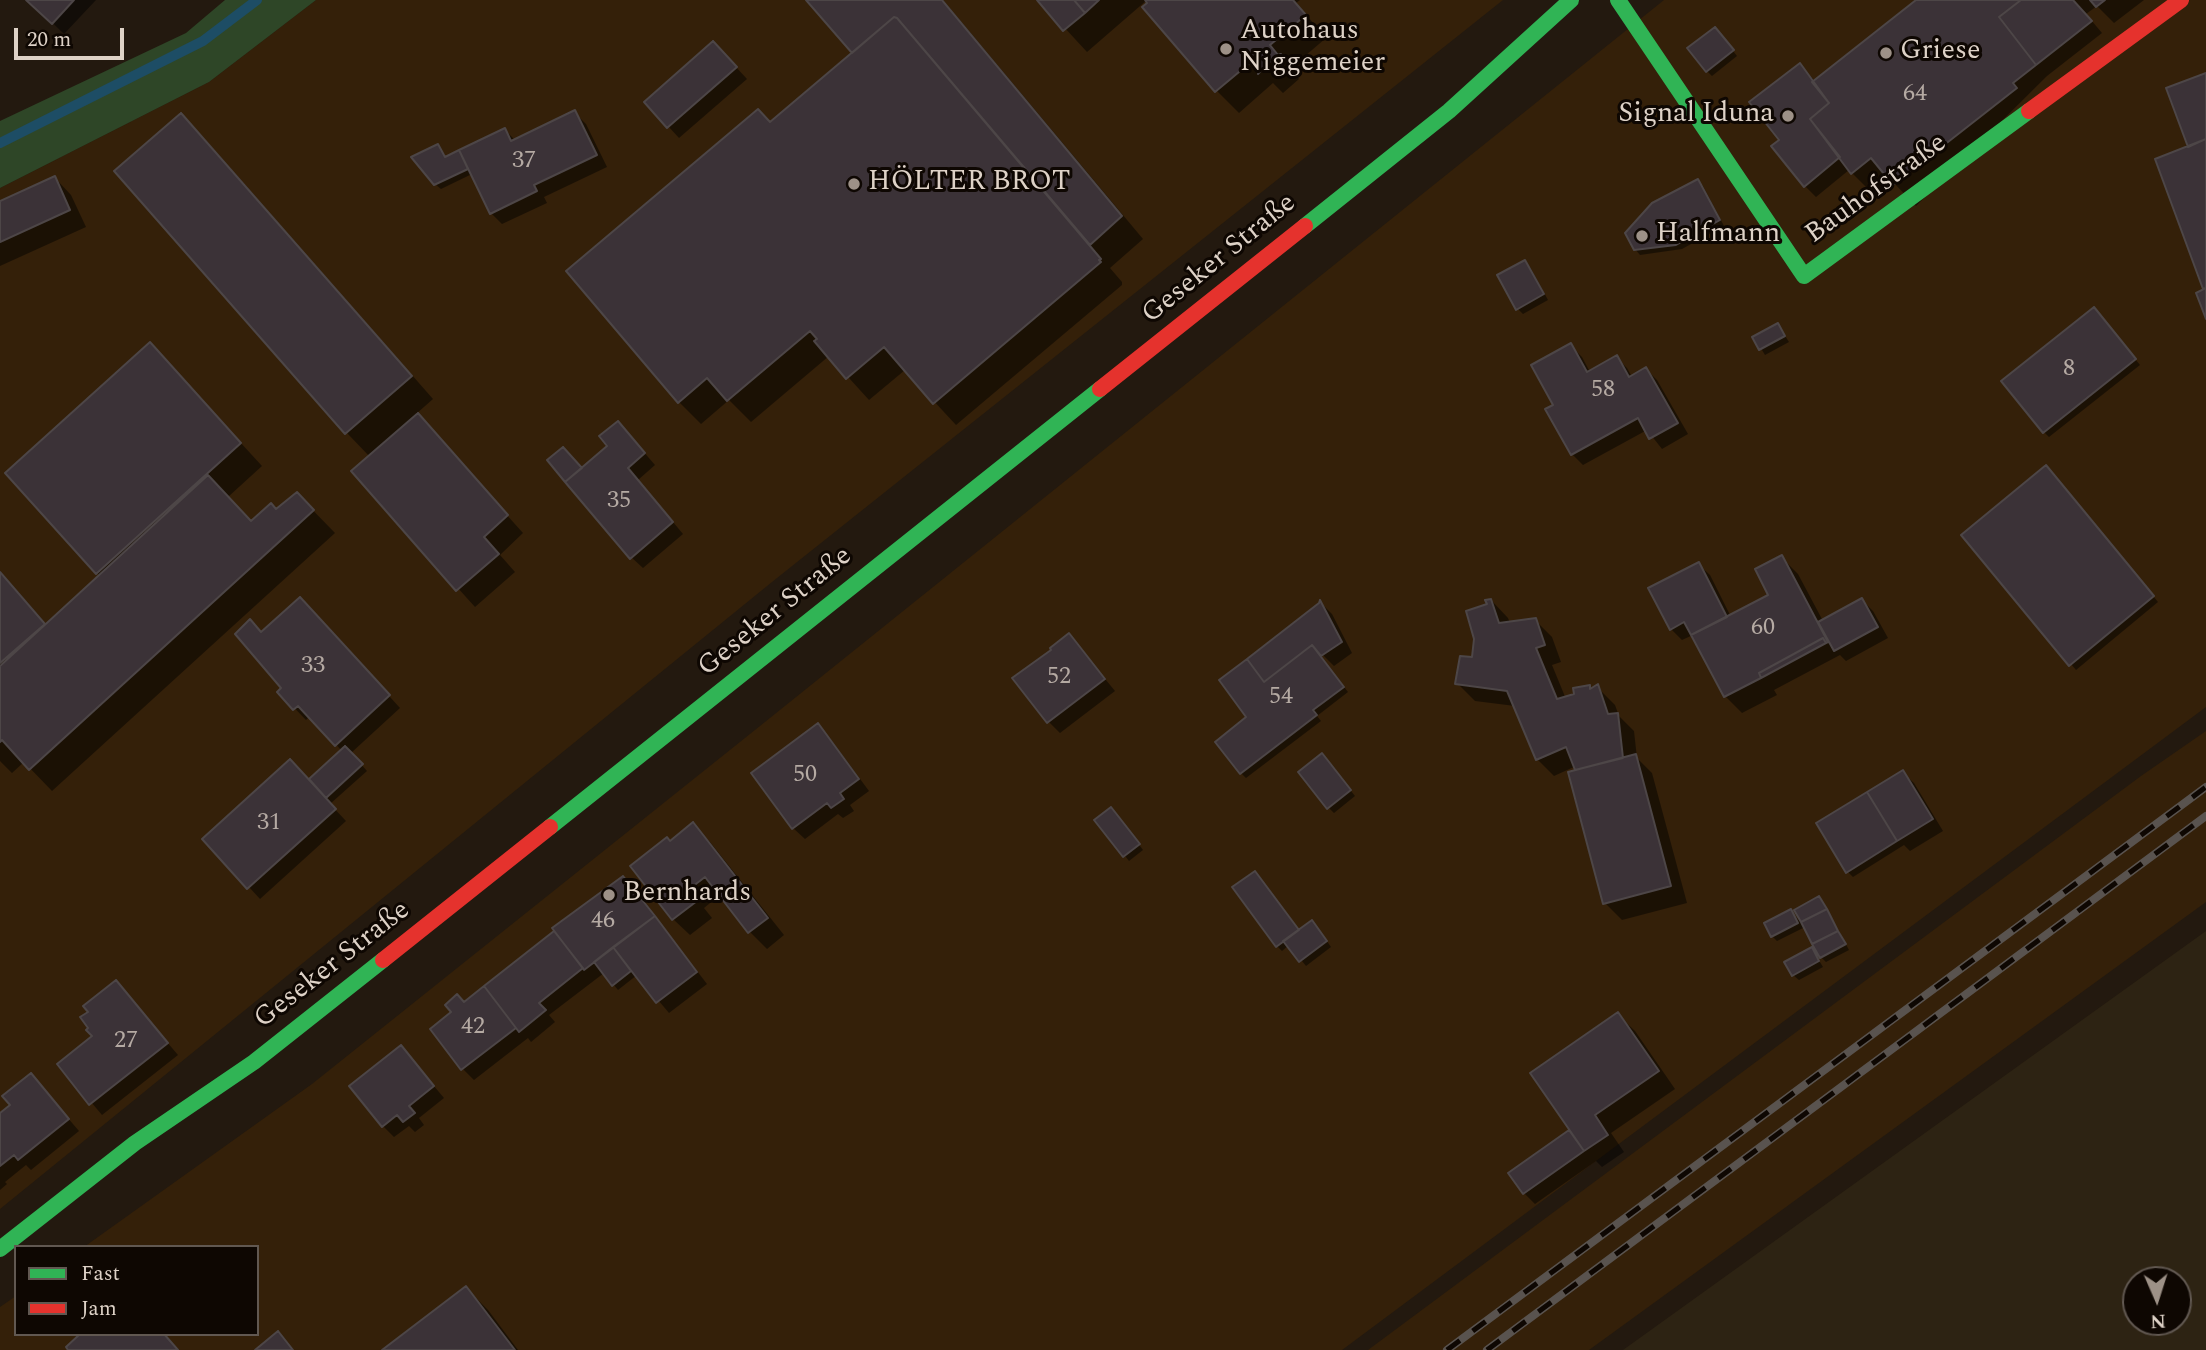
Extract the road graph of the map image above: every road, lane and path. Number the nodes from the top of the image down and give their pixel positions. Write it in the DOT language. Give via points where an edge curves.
graph roads {
  1 [pos="1571,0"];
  2 [pos="1618,0"];
  3 [pos="2181,0"];
  4 [pos="0,1249"];
  1 -- 4 [label="main road, Geseker Straße" via="1449,111 457,901 254,1062 135,1143"];
  2 -- 3 [label="main road, Bauhofstraße" via="1804,276"];
}
